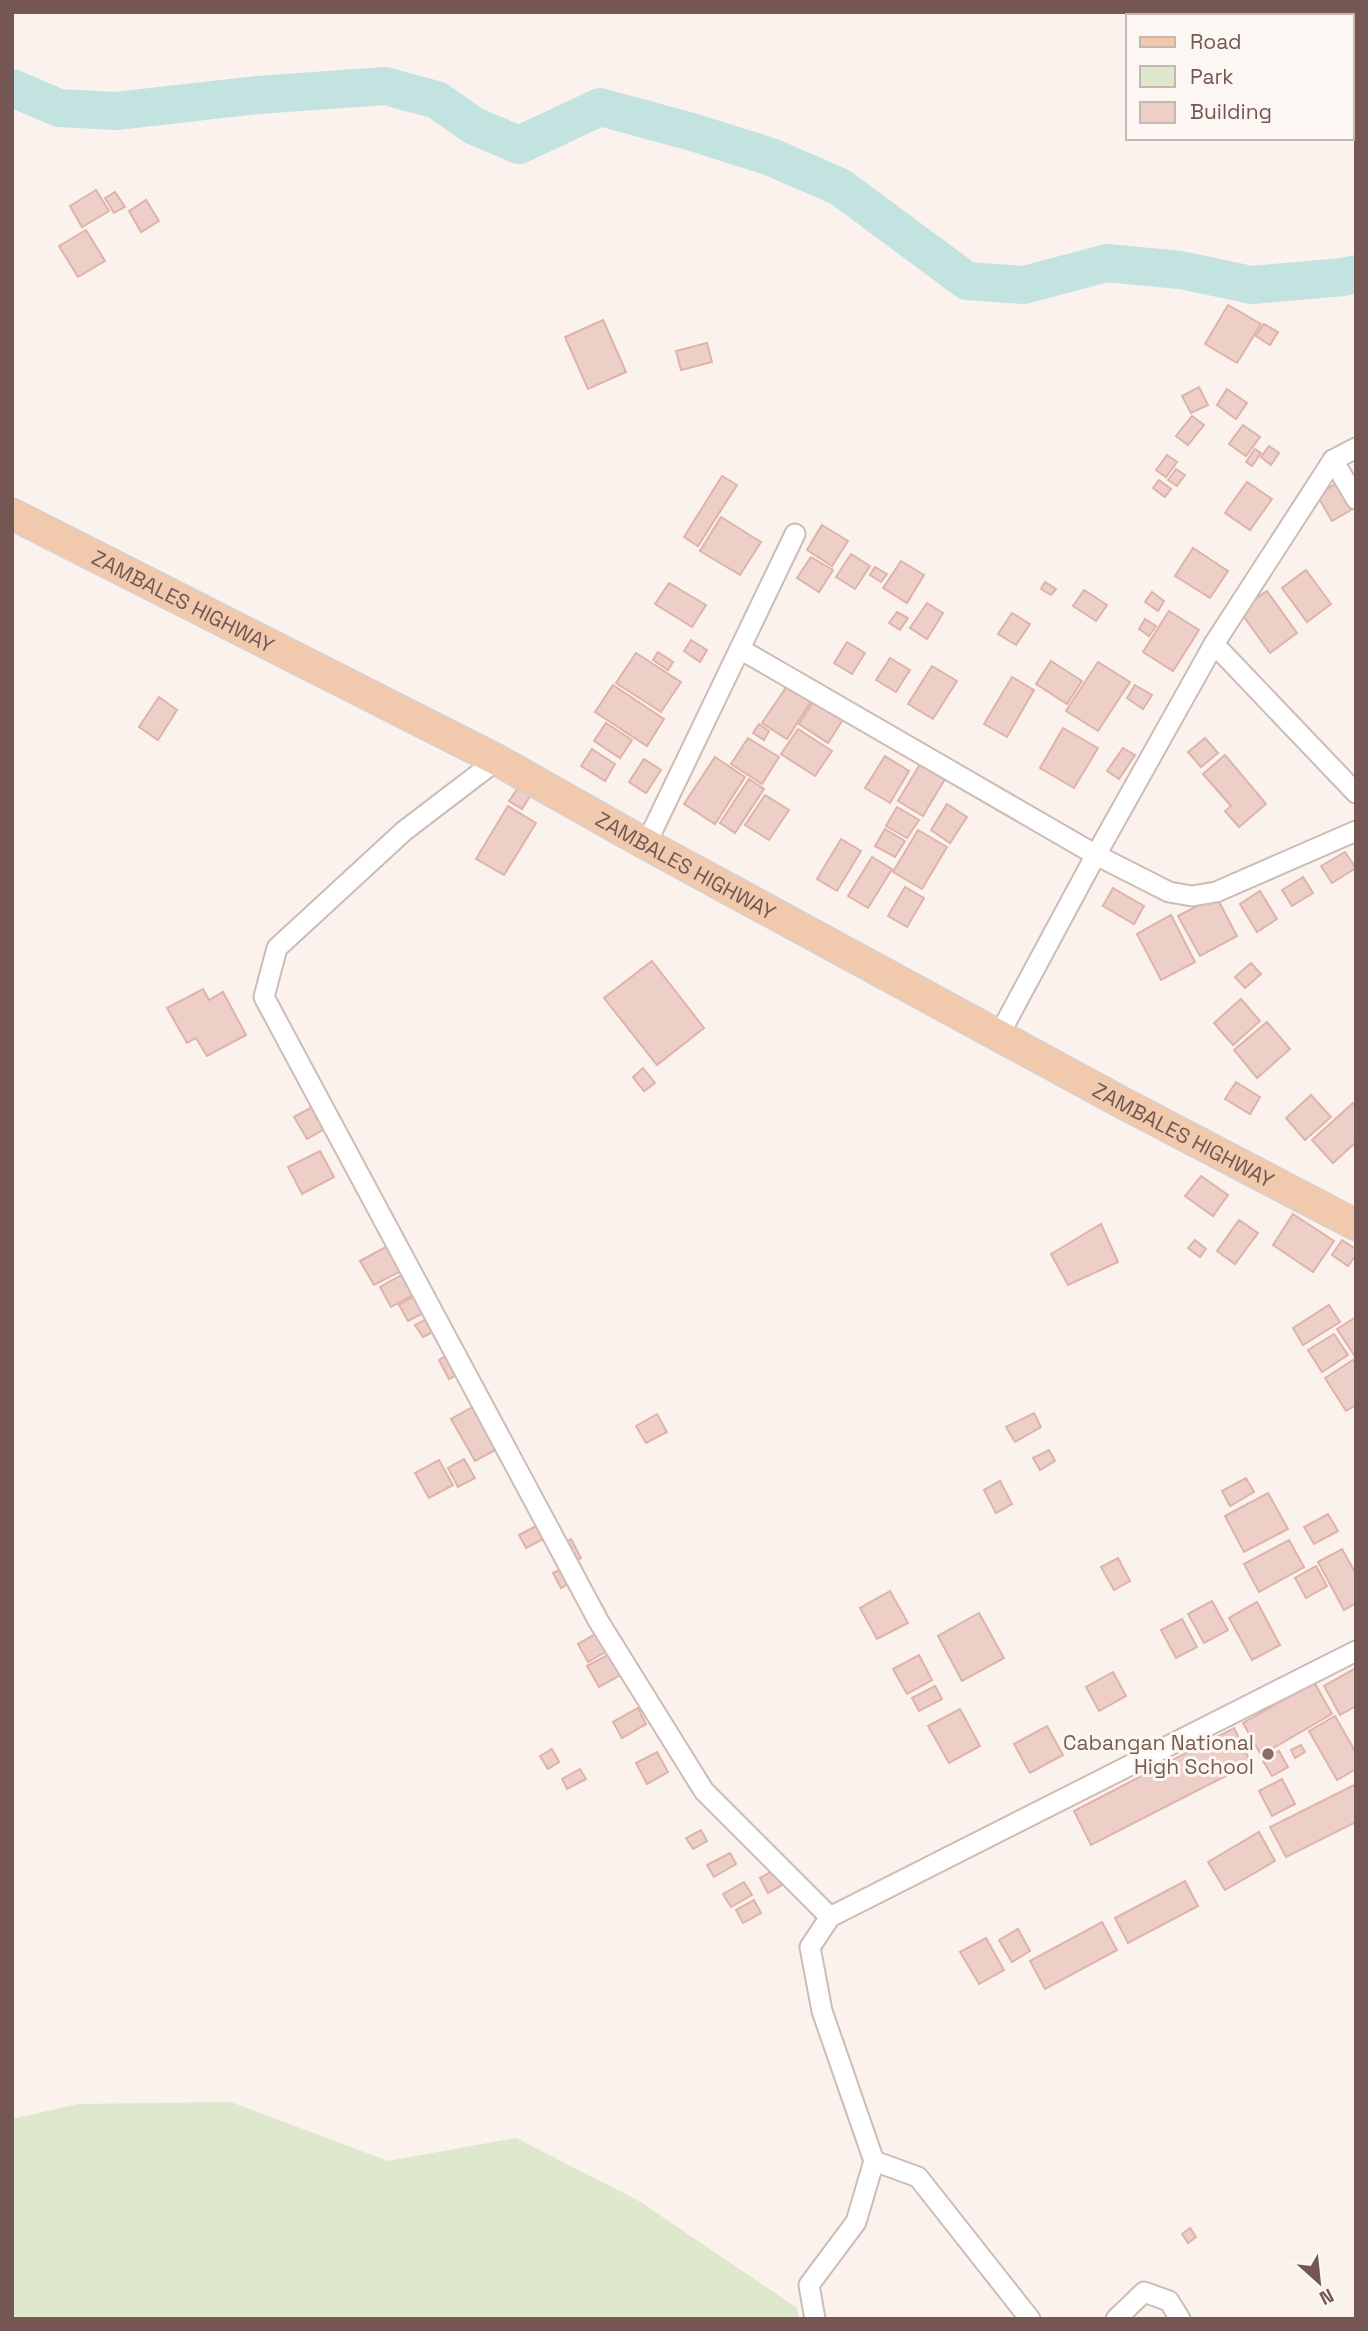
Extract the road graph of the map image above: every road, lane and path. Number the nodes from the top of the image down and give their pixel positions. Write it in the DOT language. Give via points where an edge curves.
graph roads {
  1 [pos="1356,447"];
  2 [pos="1333,460"];
  3 [pos="1356,499"];
  4 [pos="12,514"];
  5 [pos="795,534"];
  6 [pos="1214,643"];
  7 [pos="740,649"];
  8 [pos="497,760"];
  9 [pos="1356,793"];
  10 [pos="1356,831"];
  11 [pos="646,844"];
  12 [pos="1096,855"];
  13 [pos="999,1035"];
  14 [pos="1356,1225"];
  15 [pos="1356,1651"];
  16 [pos="830,1917"];
  17 [pos="874,2161"];
  18 [pos="815,2319"];
  19 [pos="1030,2319"];
  20 [pos="1116,2319"];
  21 [pos="1180,2319"];
  1 -- 2 [label="street"];
  2 -- 3 [label="street"];
  2 -- 6 [label="street"];
  4 -- 8 [label="main road, ZAMBALES HIGHWAY"];
  5 -- 7 [label="street"];
  6 -- 9 [label="street"];
  6 -- 12 [label="street"];
  7 -- 11 [label="street"];
  7 -- 12 [label="street"];
  8 -- 11 [label="main road, ZAMBALES HIGHWAY"];
  8 -- 16 [label="street" via="404,831 277,948 264,997 599,1622 704,1791"];
  10 -- 12 [label="street" via="1216,892 1192,896 1169,891"];
  11 -- 13 [label="main road, ZAMBALES HIGHWAY"];
  12 -- 13 [label="street"];
  13 -- 14 [label="main road, ZAMBALES HIGHWAY"];
  15 -- 16 [label="street"];
  16 -- 17 [label="street" via="810,1947 822,2011"];
  17 -- 18 [label="street" via="856,2222 808,2285"];
  17 -- 19 [label="street" via="918,2177"];
  20 -- 21 [label="street" via="1144,2292 1169,2301"];
}
